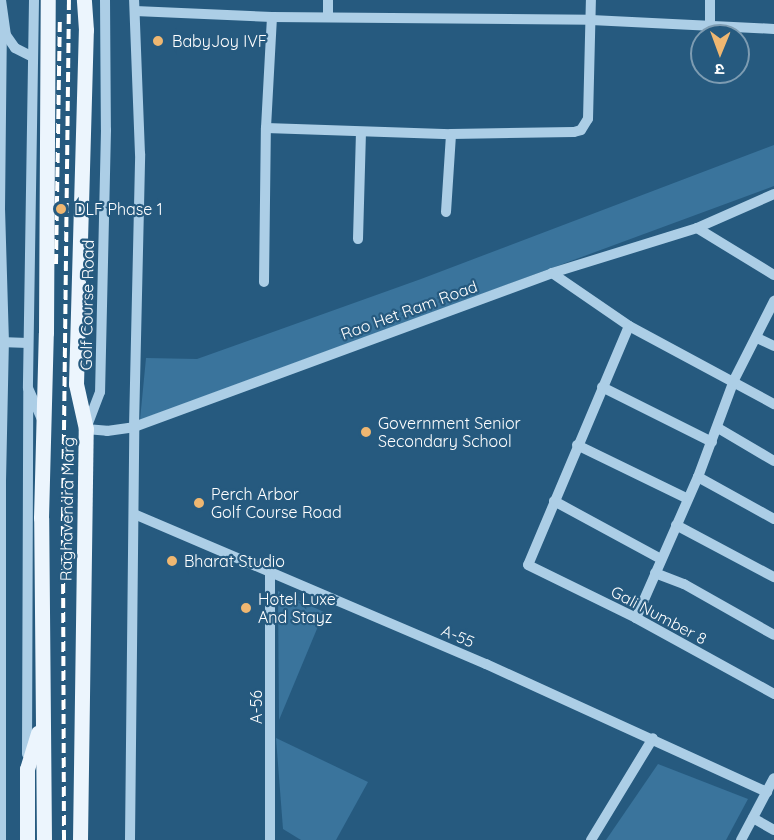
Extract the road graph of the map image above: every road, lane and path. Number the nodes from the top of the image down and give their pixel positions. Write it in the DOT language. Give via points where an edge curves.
graph roads {
  1 [pos="1,0"];
  2 [pos="34,0"];
  3 [pos="48,0"];
  4 [pos="84,0"];
  5 [pos="105,0"];
  6 [pos="328,0"];
  7 [pos="591,0"];
  8 [pos="710,0"];
  9 [pos="135,5"];
  10 [pos="2,17"];
  11 [pos="272,17"];
  12 [pos="328,17"];
  13 [pos="591,20"];
  14 [pos="710,24"];
  15 [pos="690,26"];
  16 [pos="750,28"];
  17 [pos="774,28"];
  18 [pos="33,57"];
  19 [pos="266,128"];
  20 [pos="361,132"];
  21 [pos="451,134"];
  22 [pos="774,194"];
  23 [pos="446,212"];
  24 [pos="697,228"];
  25 [pos="358,239"];
  26 [pos="552,273"];
  27 [pos="774,275"];
  28 [pos="264,282"];
  29 [pos="774,301"];
  30 [pos="629,326"];
  31 [pos="757,338"];
  32 [pos="2,343"];
  33 [pos="28,344"];
  34 [pos="774,346"];
  35 [pos="734,380"];
  36 [pos="602,387"];
  37 [pos="28,388"];
  38 [pos="774,404"];
  39 [pos="44,423"];
  40 [pos="134,427"];
  41 [pos="718,428"];
  42 [pos="86,429"];
  43 [pos="712,442"];
  44 [pos="577,446"];
  45 [pos="774,461"];
  46 [pos="698,477"];
  47 [pos="0,481"];
  48 [pos="688,499"];
  49 [pos="554,501"];
  50 [pos="134,514"];
  51 [pos="774,519"];
  52 [pos="676,525"];
  53 [pos="661,559"];
  54 [pos="270,573"];
  55 [pos="655,573"];
  56 [pos="774,577"];
  57 [pos="636,618"];
  58 [pos="774,635"];
  59 [pos="774,694"];
  60 [pos="42,719"];
  61 [pos="653,738"];
  62 [pos="27,769"];
  63 [pos="774,778"];
  64 [pos="767,792"];
  65 [pos="753,818"];
  66 [pos="774,831"];
  67 [pos="1,840"];
  68 [pos="27,840"];
  69 [pos="44,840"];
  70 [pos="80,840"];
  71 [pos="130,840"];
  72 [pos="270,840"];
  73 [pos="591,840"];
  74 [pos="741,840"];
  1 -- 10 [label="street"];
  2 -- 18 [label="street"];
  3 -- 39 [label="main road, Raghavendra Marg"];
  4 -- 42 [label="main road, Raghavendra Marg" via="76,384"];
  5 -- 42 [label="street, Golf Course Road" via="100,392"];
  6 -- 12 [label="street"];
  7 -- 13 [label="street"];
  8 -- 14 [label="street"];
  9 -- 11 [label="street"];
  9 -- 40 [label="street" via="140,154"];
  10 -- 18 [label="street" via="6,35 15,48"];
  10 -- 32 [label="street"];
  11 -- 12 [label="street"];
  11 -- 19 [label="street"];
  12 -- 13 [label="street"];
  13 -- 15 [label="street"];
  13 -- 21 [label="street" via="588,119 581,130"];
  16 -- 17 [label="street"];
  18 -- 33 [label="street"];
  19 -- 20 [label="street"];
  19 -- 28 [label="street"];
  20 -- 21 [label="street"];
  20 -- 25 [label="street"];
  21 -- 23 [label="street"];
  22 -- 24 [label="street, Rao Het Ram Road"];
  24 -- 26 [label="street, Rao Het Ram Road"];
  24 -- 27 [label="street"];
  26 -- 30 [label="street"];
  26 -- 40 [label="street, Rao Het Ram Road"];
  29 -- 31 [label="street"];
  30 -- 35 [label="street"];
  30 -- 36 [label="street"];
  31 -- 34 [label="street"];
  31 -- 35 [label="street"];
  32 -- 33 [label="street"];
  32 -- 47 [label="street"];
  33 -- 37 [label="street"];
  35 -- 38 [label="street"];
  35 -- 41 [label="street"];
  36 -- 43 [label="street"];
  36 -- 44 [label="street"];
  37 -- 39 [label="street"];
  37 -- 62 [label="street"];
  39 -- 60 [label="main road, Raghavendra Marg"];
  40 -- 42 [label="street, Rao Het Ram Road"];
  40 -- 50 [label="street"];
  41 -- 43 [label="street"];
  41 -- 45 [label="street"];
  42 -- 70 [label="main road, Raghavendra Marg"];
  43 -- 46 [label="street"];
  44 -- 48 [label="street"];
  44 -- 49 [label="street"];
  46 -- 48 [label="street"];
  46 -- 51 [label="street"];
  47 -- 67 [label="street"];
  48 -- 52 [label="street"];
  49 -- 53 [label="street"];
  49 -- 57 [label="street, Gali Number 8" via="528,565"];
  50 -- 54 [label="street, A-55"];
  50 -- 71 [label="street"];
  52 -- 53 [label="street"];
  52 -- 56 [label="street"];
  53 -- 55 [label="street"];
  54 -- 61 [label="street, A-55"];
  54 -- 72 [label="street, A-56"];
  55 -- 57 [label="street"];
  55 -- 58 [label="street" via="684,584"];
  57 -- 59 [label="street, Gali Number 8"];
  60 -- 62 [label="main road"];
  60 -- 69 [label="main road, Raghavendra Marg"];
  61 -- 64 [label="street, A-55"];
  61 -- 73 [label="street"];
  62 -- 68 [label="main road"];
  63 -- 64 [label="street"];
  64 -- 65 [label="street"];
  65 -- 66 [label="street"];
  65 -- 74 [label="street"];
}
